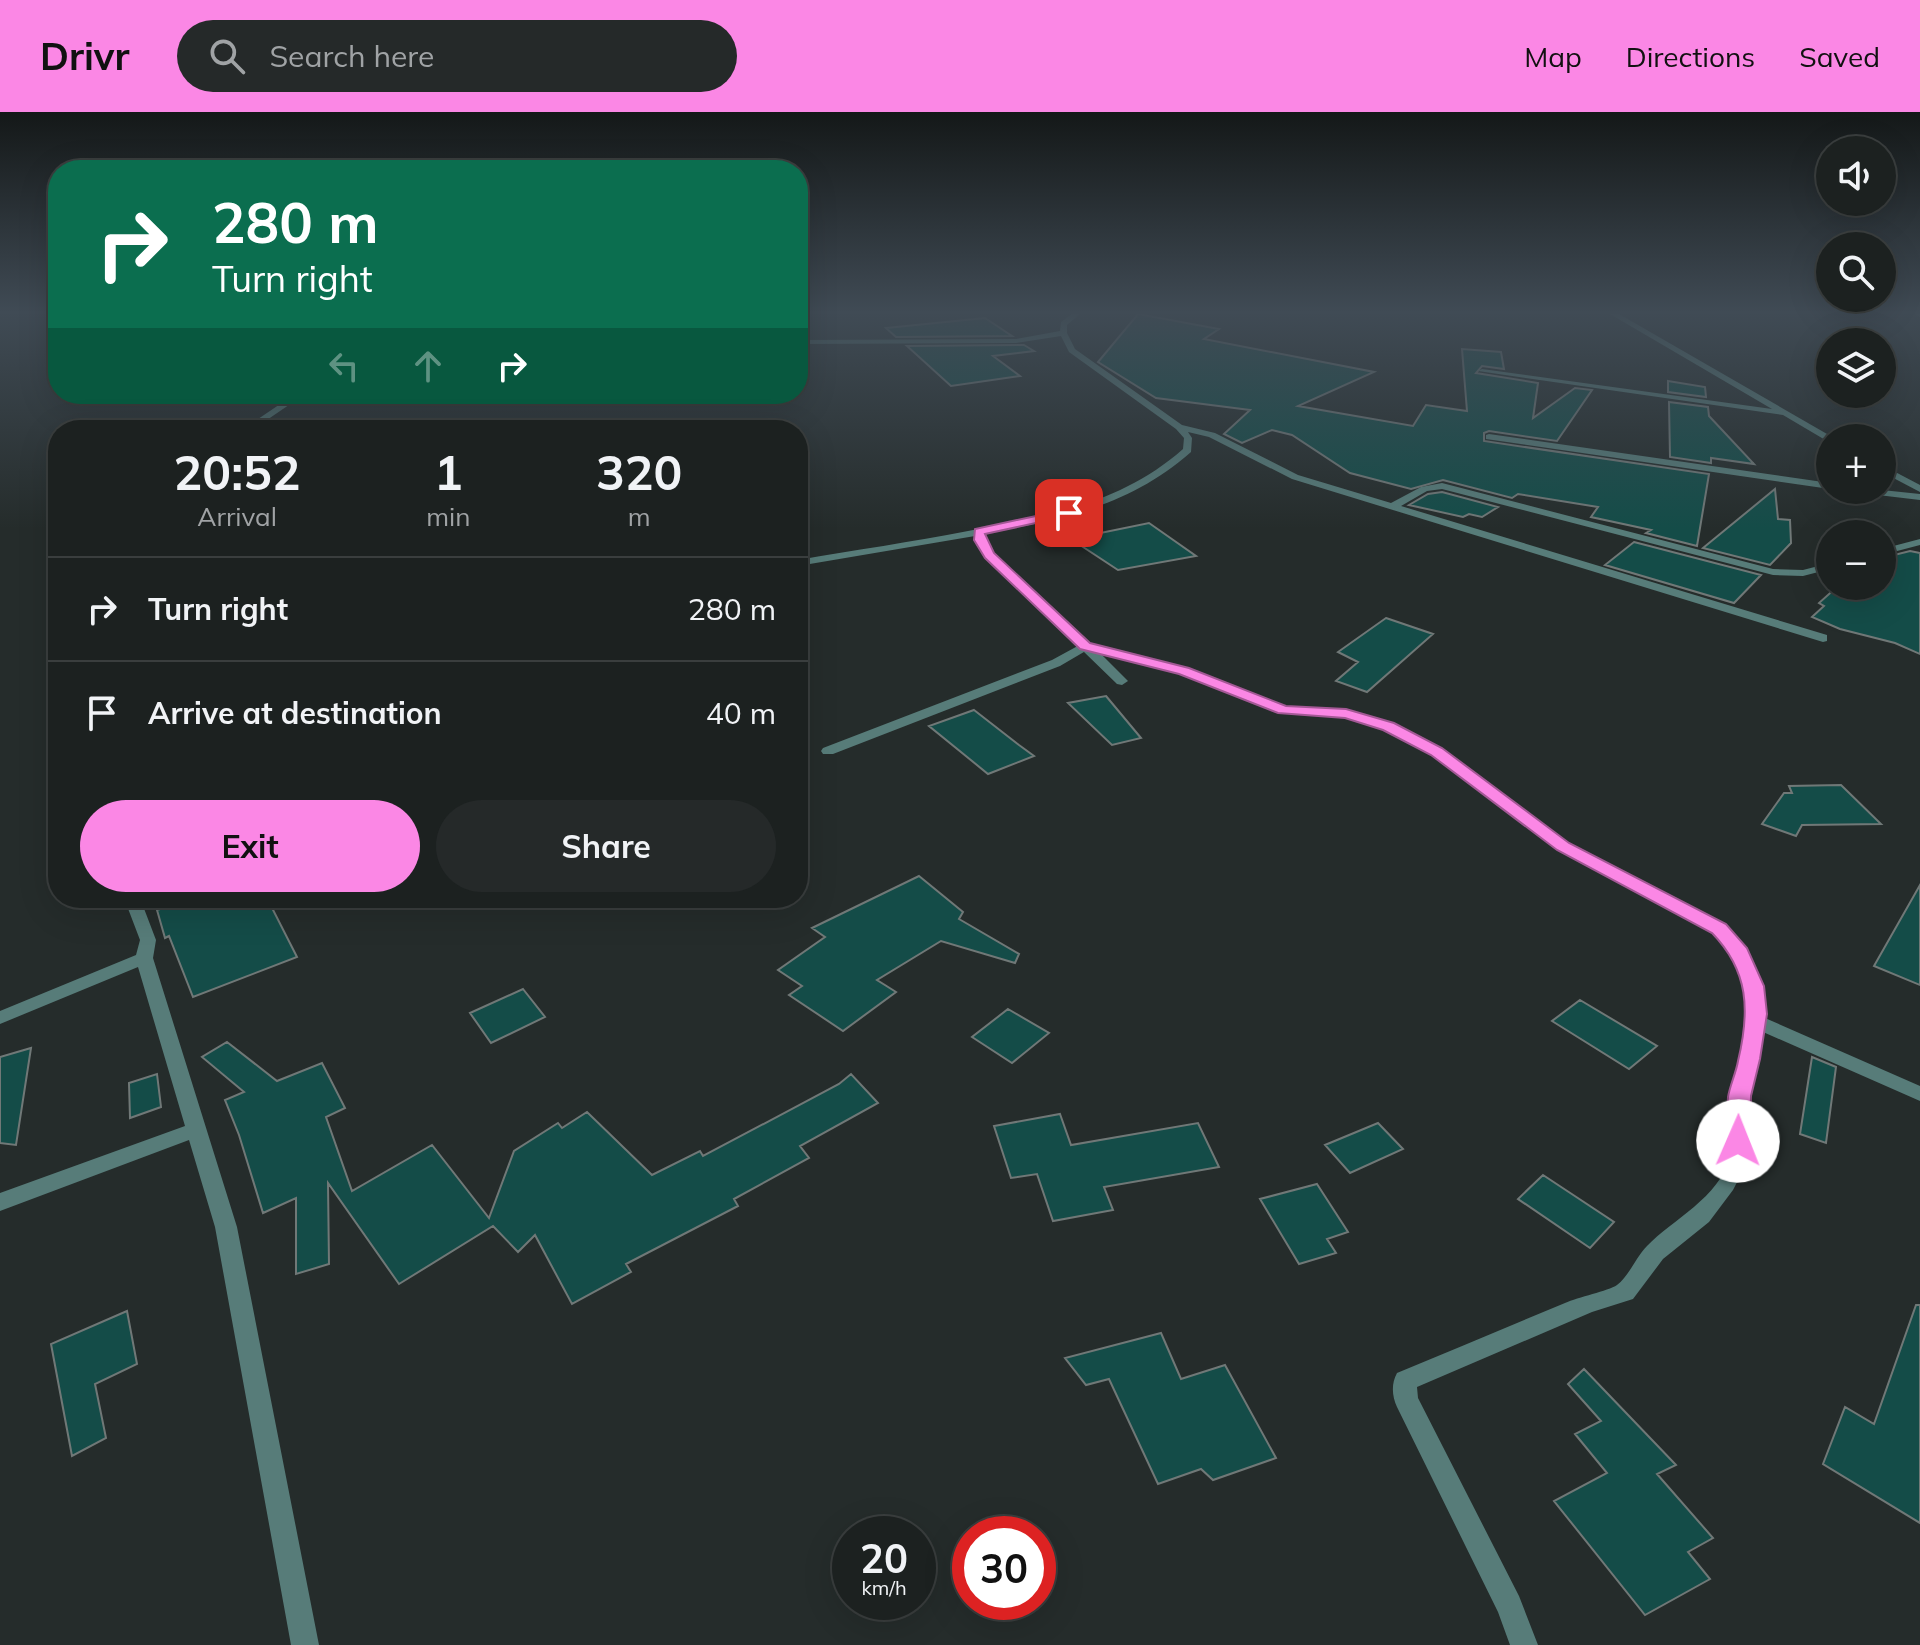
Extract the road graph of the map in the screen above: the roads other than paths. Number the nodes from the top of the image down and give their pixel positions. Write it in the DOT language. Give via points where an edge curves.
graph roads {
  1 [pos="1121,386"];
  2 [pos="1586,386"];
  3 [pos="1735,386"];
  4 [pos="286,404"];
  5 [pos="1782,413"];
  6 [pos="261,420"];
  7 [pos="1179,427"];
  8 [pos="1816,431"];
  9 [pos="1489,437"];
  10 [pos="1896,476"];
  11 [pos="1816,484"];
  12 [pos="1920,489"];
  13 [pos="1896,494"];
  14 [pos="1920,497"];
  15 [pos="1392,507"];
  16 [pos="979,532"];
  17 [pos="1920,542"];
  18 [pos="1896,548"];
  19 [pos="808,561"];
  20 [pos="1816,570"];
  21 [pos="1823,638"];
  22 [pos="1085,646"];
  23 [pos="1122,681"];
  24 [pos="828,751"];
  25 [pos="136,908"];
  26 [pos="144,958"];
  27 [pos="0,1018"];
  28 [pos="1755,1021"];
  29 [pos="1920,1094"];
  30 [pos="198,1129"];
  31 [pos="0,1202"];
  32 [pos="305,1645"];
  33 [pos="1524,1645"];
  1 -- 7 [label="street"];
  2 -- 5 [label="street"];
  3 -- 5 [label="street"];
  4 -- 6 [label="street"];
  5 -- 8 [label="street"];
  7 -- 15 [label="street" via="1212,435 1295,477"];
  7 -- 16 [label="street" via="1188,438 1188,450 1123,495"];
  9 -- 11 [label="street"];
  10 -- 12 [label="street"];
  13 -- 14 [label="street"];
  15 -- 20 [label="street" via="1424,489 1442,486 1773,572"];
  15 -- 21 [label="street"];
  16 -- 19 [label="street"];
  16 -- 22 [label="street" via="990,555"];
  17 -- 18 [label="street"];
  22 -- 23 [label="street"];
  22 -- 24 [label="street" via="1056,663"];
  22 -- 28 [label="street" via="1184,671 1283,710 1346,714 1388,726 1436,751 1563,846 1719,928 1738,948 1754,986"];
  25 -- 26 [label="street" via="148,940"];
  26 -- 27 [label="street"];
  26 -- 30 [label="street"];
  28 -- 29 [label="street"];
  28 -- 33 [label="street" via="1740,1096 1739,1159 1701,1216 1655,1252 1625,1292 1405,1381 1406,1399"];
  30 -- 31 [label="street"];
  30 -- 32 [label="street" via="226,1227"];
}
